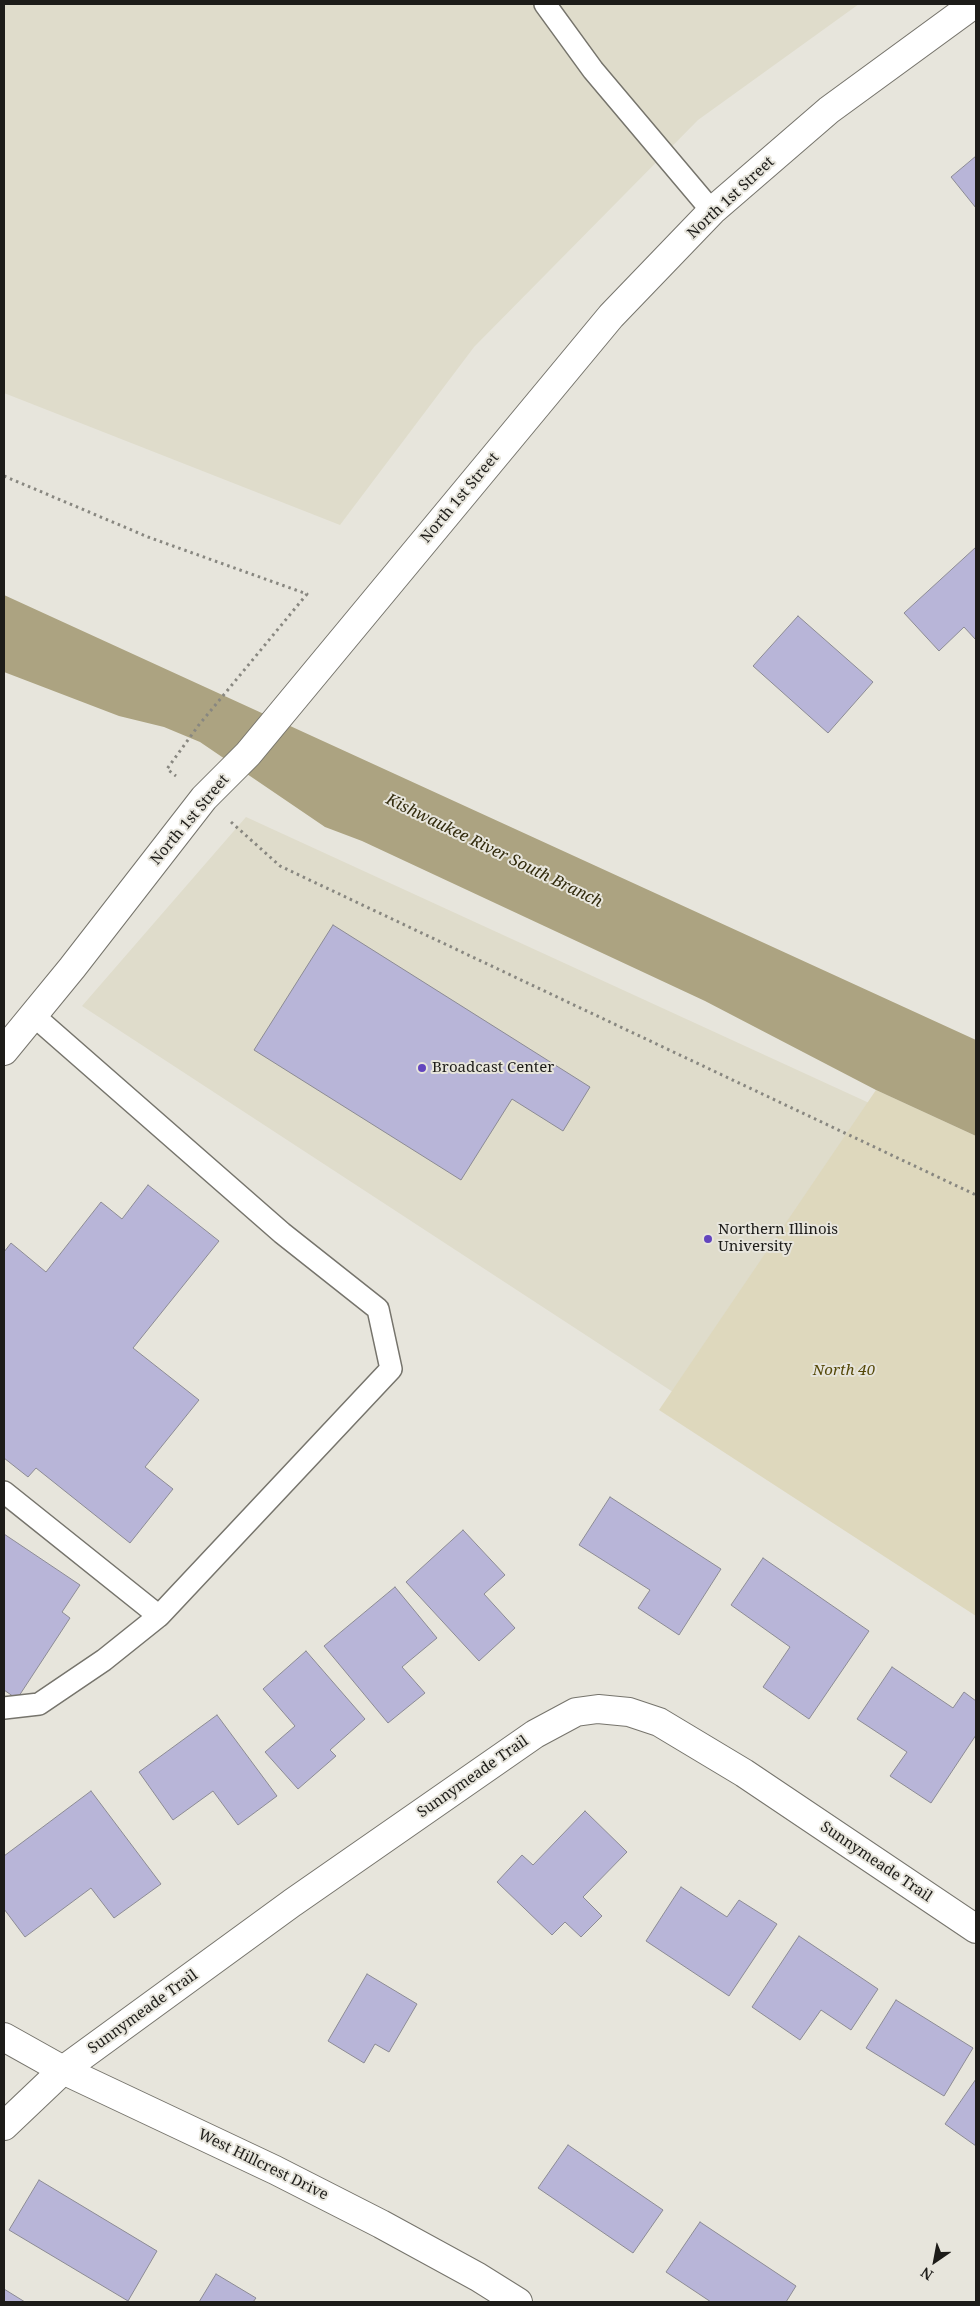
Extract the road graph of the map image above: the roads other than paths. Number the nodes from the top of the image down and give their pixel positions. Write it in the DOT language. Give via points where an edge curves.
graph roads {
  1 [pos="545,4"];
  2 [pos="974,4"];
  3 [pos="712,211"];
  4 [pos="33,1015"];
  5 [pos="4,1051"];
  6 [pos="4,1492"];
  7 [pos="159,1616"];
  8 [pos="4,1708"];
  9 [pos="976,1929"];
  10 [pos="4,2037"];
  11 [pos="63,2070"];
  12 [pos="4,2126"];
  13 [pos="518,2302"];
  1 -- 3 [label="lane" via="593,70"];
  2 -- 3 [label="street, North 1st Street" via="829,110"];
  3 -- 4 [label="street, North 1st Street" via="611,316 248,754 204,798"];
  4 -- 5 [label="street, North 1st Street"];
  4 -- 7 [label="lane" via="282,1233 378,1309 391,1369"];
  6 -- 7 [label="lane"];
  7 -- 8 [label="lane" via="104,1660 39,1704"];
  9 -- 11 [label="street, Sunnymeade Trail" via="744,1773 660,1722 629,1712 598,1709 576,1712 535,1734 292,1903"];
  10 -- 11 [label="street, West Hillcrest Drive"];
  11 -- 12 [label="street, Sunnymeade Trail"];
  11 -- 13 [label="street, West Hillcrest Drive" via="381,2224"];
}
